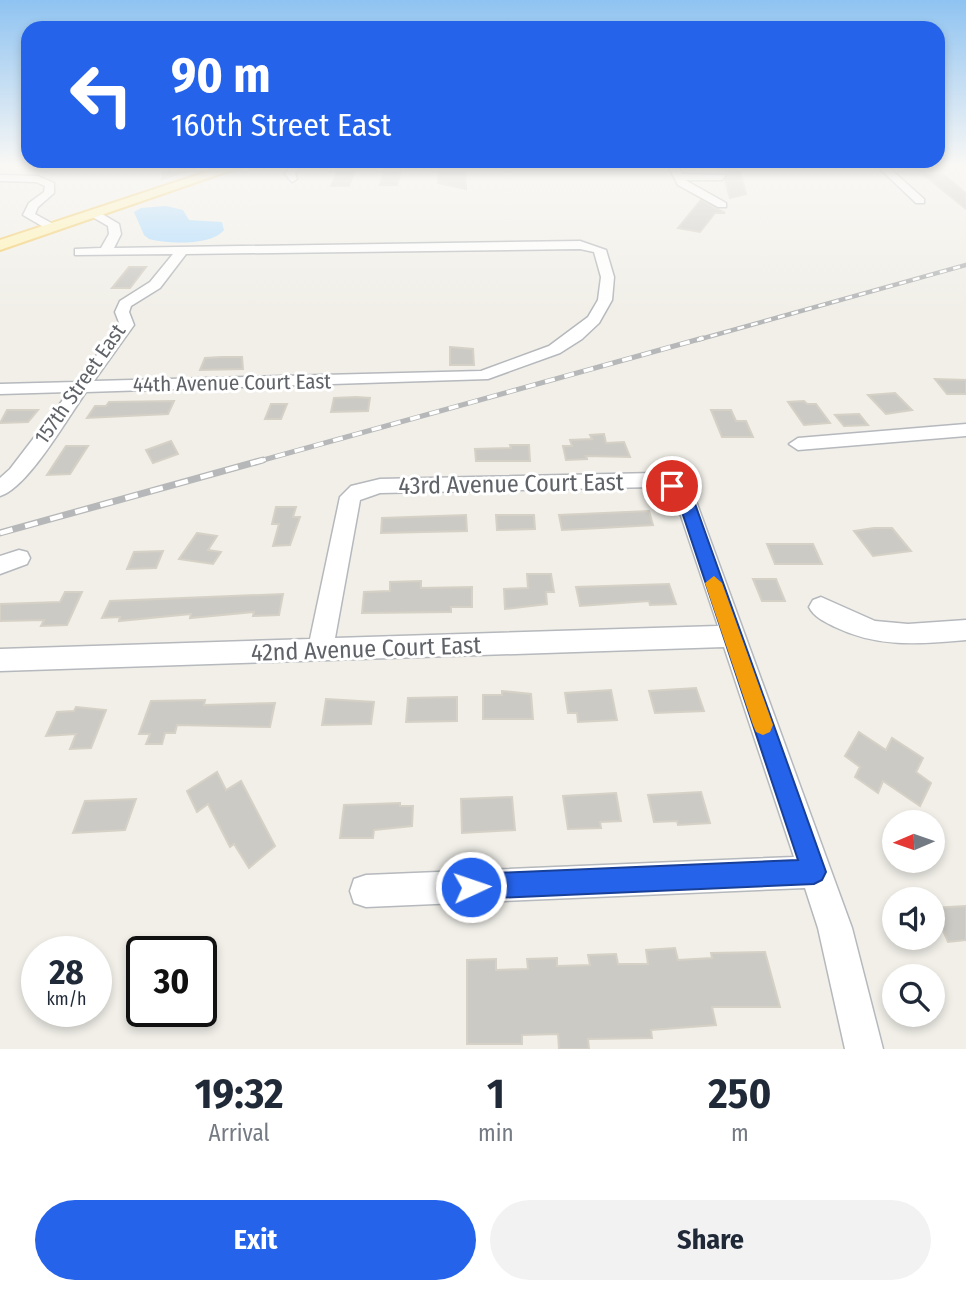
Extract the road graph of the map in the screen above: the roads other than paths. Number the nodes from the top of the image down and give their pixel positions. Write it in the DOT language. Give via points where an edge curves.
graph roads {
  1 [pos="30,213"];
  2 [pos="96,213"];
  3 [pos="93,214"];
  4 [pos="51,227"];
  5 [pos="0,245"];
  6 [pos="106,251"];
  7 [pos="182,251"];
  8 [pos="79,252"];
  9 [pos="80,387"];
  10 [pos="0,388"];
  11 [pos="966,430"];
  12 [pos="798,444"];
  13 [pos="0,489"];
  14 [pos="821,607"];
  15 [pos="966,630"];
  16 [pos="732,636"];
  17 [pos="320,651"];
  18 [pos="0,660"];
  19 [pos="814,872"];
  20 [pos="366,891"];
  21 [pos="864,1049"];
  1 -- 4 [label="street"];
  2 -- 3 [label="main road"];
  3 -- 4 [label="main road"];
  3 -- 6 [label="street" via="113,224 115,234"];
  4 -- 5 [label="main road"];
  6 -- 7 [label="street"];
  6 -- 8 [label="street"];
  7 -- 9 [label="street, 157th Street East" via="155,285 125,304 127,325"];
  7 -- 9 [label="street, 44th Avenue Court East" via="588,246 600,250 610,278 607,298 591,323 542,355 464,379"];
  9 -- 10 [label="street, 44th Avenue Court East"];
  9 -- 13 [label="street, 157th Street East" via="17,474"];
  11 -- 12 [label="street"];
  14 -- 15 [label="street" via="876,634"];
  16 -- 17 [label="street, 42nd Avenue Court East"];
  16 -- 17 [label="street, 43rd Avenue Court East" via="686,501 665,483 380,486 350,497"];
  16 -- 19 [label="street"];
  17 -- 18 [label="street, 42nd Avenue Court East"];
  19 -- 20 [label="street"];
  19 -- 21 [label="street" via="835,928"];
}
